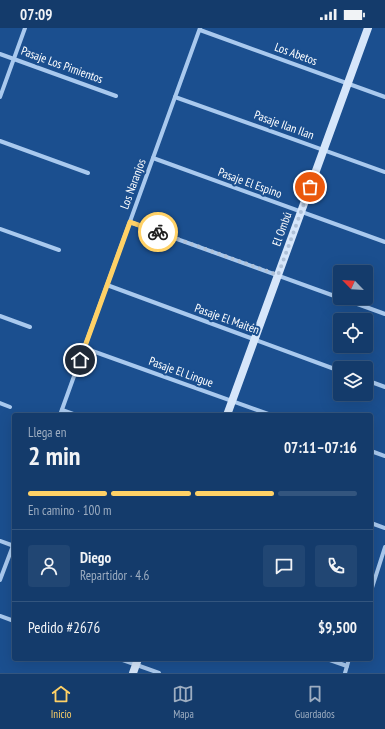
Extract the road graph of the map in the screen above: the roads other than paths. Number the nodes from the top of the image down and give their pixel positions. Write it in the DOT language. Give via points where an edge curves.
graph roads {
  1 [pos="25,28"];
  2 [pos="368,28"];
  3 [pos="200,29"];
  4 [pos="0,54"];
  5 [pos="14,59"];
  6 [pos="348,83"];
  7 [pos="116,96"];
  8 [pos="0,97"];
  9 [pos="175,97"];
  10 [pos="385,97"];
  11 [pos="0,141"];
  12 [pos="323,150"];
  13 [pos="153,158"];
  14 [pos="385,172"];
  15 [pos="88,173"];
  16 [pos="301,212"];
  17 [pos="130,222"];
  18 [pos="0,229"];
  19 [pos="385,242"];
  20 [pos="59,250"];
  21 [pos="278,275"];
  22 [pos="107,285"];
  23 [pos="333,295"];
  24 [pos="360,305"];
  25 [pos="385,314"];
  26 [pos="0,316"];
  27 [pos="30,327"];
  28 [pos="254,339"];
  29 [pos="84,348"];
  30 [pos="333,368"];
  31 [pos="373,383"];
  32 [pos="385,387"];
  33 [pos="232,401"];
  34 [pos="0,403"];
  35 [pos="10,407"];
  36 [pos="62,410"];
  37 [pos="61,413"];
  38 [pos="70,413"];
  39 [pos="228,413"];
  40 [pos="265,413"];
  41 [pos="373,452"];
  42 [pos="385,456"];
  43 [pos="373,524"];
  44 [pos="385,528"];
  45 [pos="0,541"];
  46 [pos="12,544"];
  47 [pos="385,547"];
  48 [pos="12,550"];
  49 [pos="0,580"];
  50 [pos="373,585"];
  51 [pos="0,616"];
  52 [pos="12,620"];
  53 [pos="333,661"];
  54 [pos="348,661"];
  55 [pos="137,662"];
  56 [pos="347,666"];
  57 [pos="133,673"];
  58 [pos="159,673"];
  59 [pos="345,673"];
  1 -- 5 [label="street"];
  2 -- 6 [label="street, El Ombú"];
  3 -- 6 [label="street, Los Abetos"];
  3 -- 9 [label="street, Los Naranjos"];
  4 -- 5 [label="street, Pasaje Los Pimientos"];
  5 -- 7 [label="street, Pasaje Los Pimientos"];
  5 -- 8 [label="street"];
  6 -- 10 [label="street, Los Abetos"];
  6 -- 12 [label="street, El Ombú"];
  9 -- 12 [label="street, Pasaje Ilan Ilan"];
  9 -- 13 [label="street, Los Naranjos"];
  11 -- 15 [label="street"];
  12 -- 14 [label="street, Pasaje Ilan Ilan"];
  12 -- 16 [label="street, El Ombú"];
  13 -- 16 [label="street, Pasaje El Espino"];
  13 -- 17 [label="street, Los Naranjos"];
  16 -- 19 [label="street, Pasaje El Espino"];
  16 -- 21 [label="street, El Ombú"];
  17 -- 21 [label="street"];
  17 -- 22 [label="street, Los Naranjos"];
  18 -- 20 [label="street"];
  21 -- 23 [label="street"];
  21 -- 28 [label="street, El Ombú"];
  22 -- 28 [label="street, Pasaje El Maitén"];
  22 -- 29 [label="street, Los Naranjos"];
  24 -- 25 [label="street"];
  26 -- 27 [label="street"];
  28 -- 30 [label="street, Pasaje El Maitén"];
  28 -- 33 [label="street, El Ombú"];
  29 -- 33 [label="street, Pasaje El Lingue"];
  29 -- 36 [label="street, Los Naranjos"];
  31 -- 32 [label="street"];
  33 -- 39 [label="street, El Ombú"];
  33 -- 40 [label="street, Pasaje El Lingue"];
  34 -- 35 [label="street"];
  36 -- 37 [label="street, Los Naranjos"];
  36 -- 38 [label="street"];
  41 -- 42 [label="street"];
  43 -- 44 [label="street"];
  45 -- 46 [label="street"];
  47 -- 50 [label="street"];
  48 -- 49 [label="street"];
  51 -- 52 [label="street"];
  53 -- 56 [label="street"];
  54 -- 56 [label="street"];
  55 -- 57 [label="street"];
  55 -- 58 [label="street"];
  56 -- 59 [label="street"];
}
